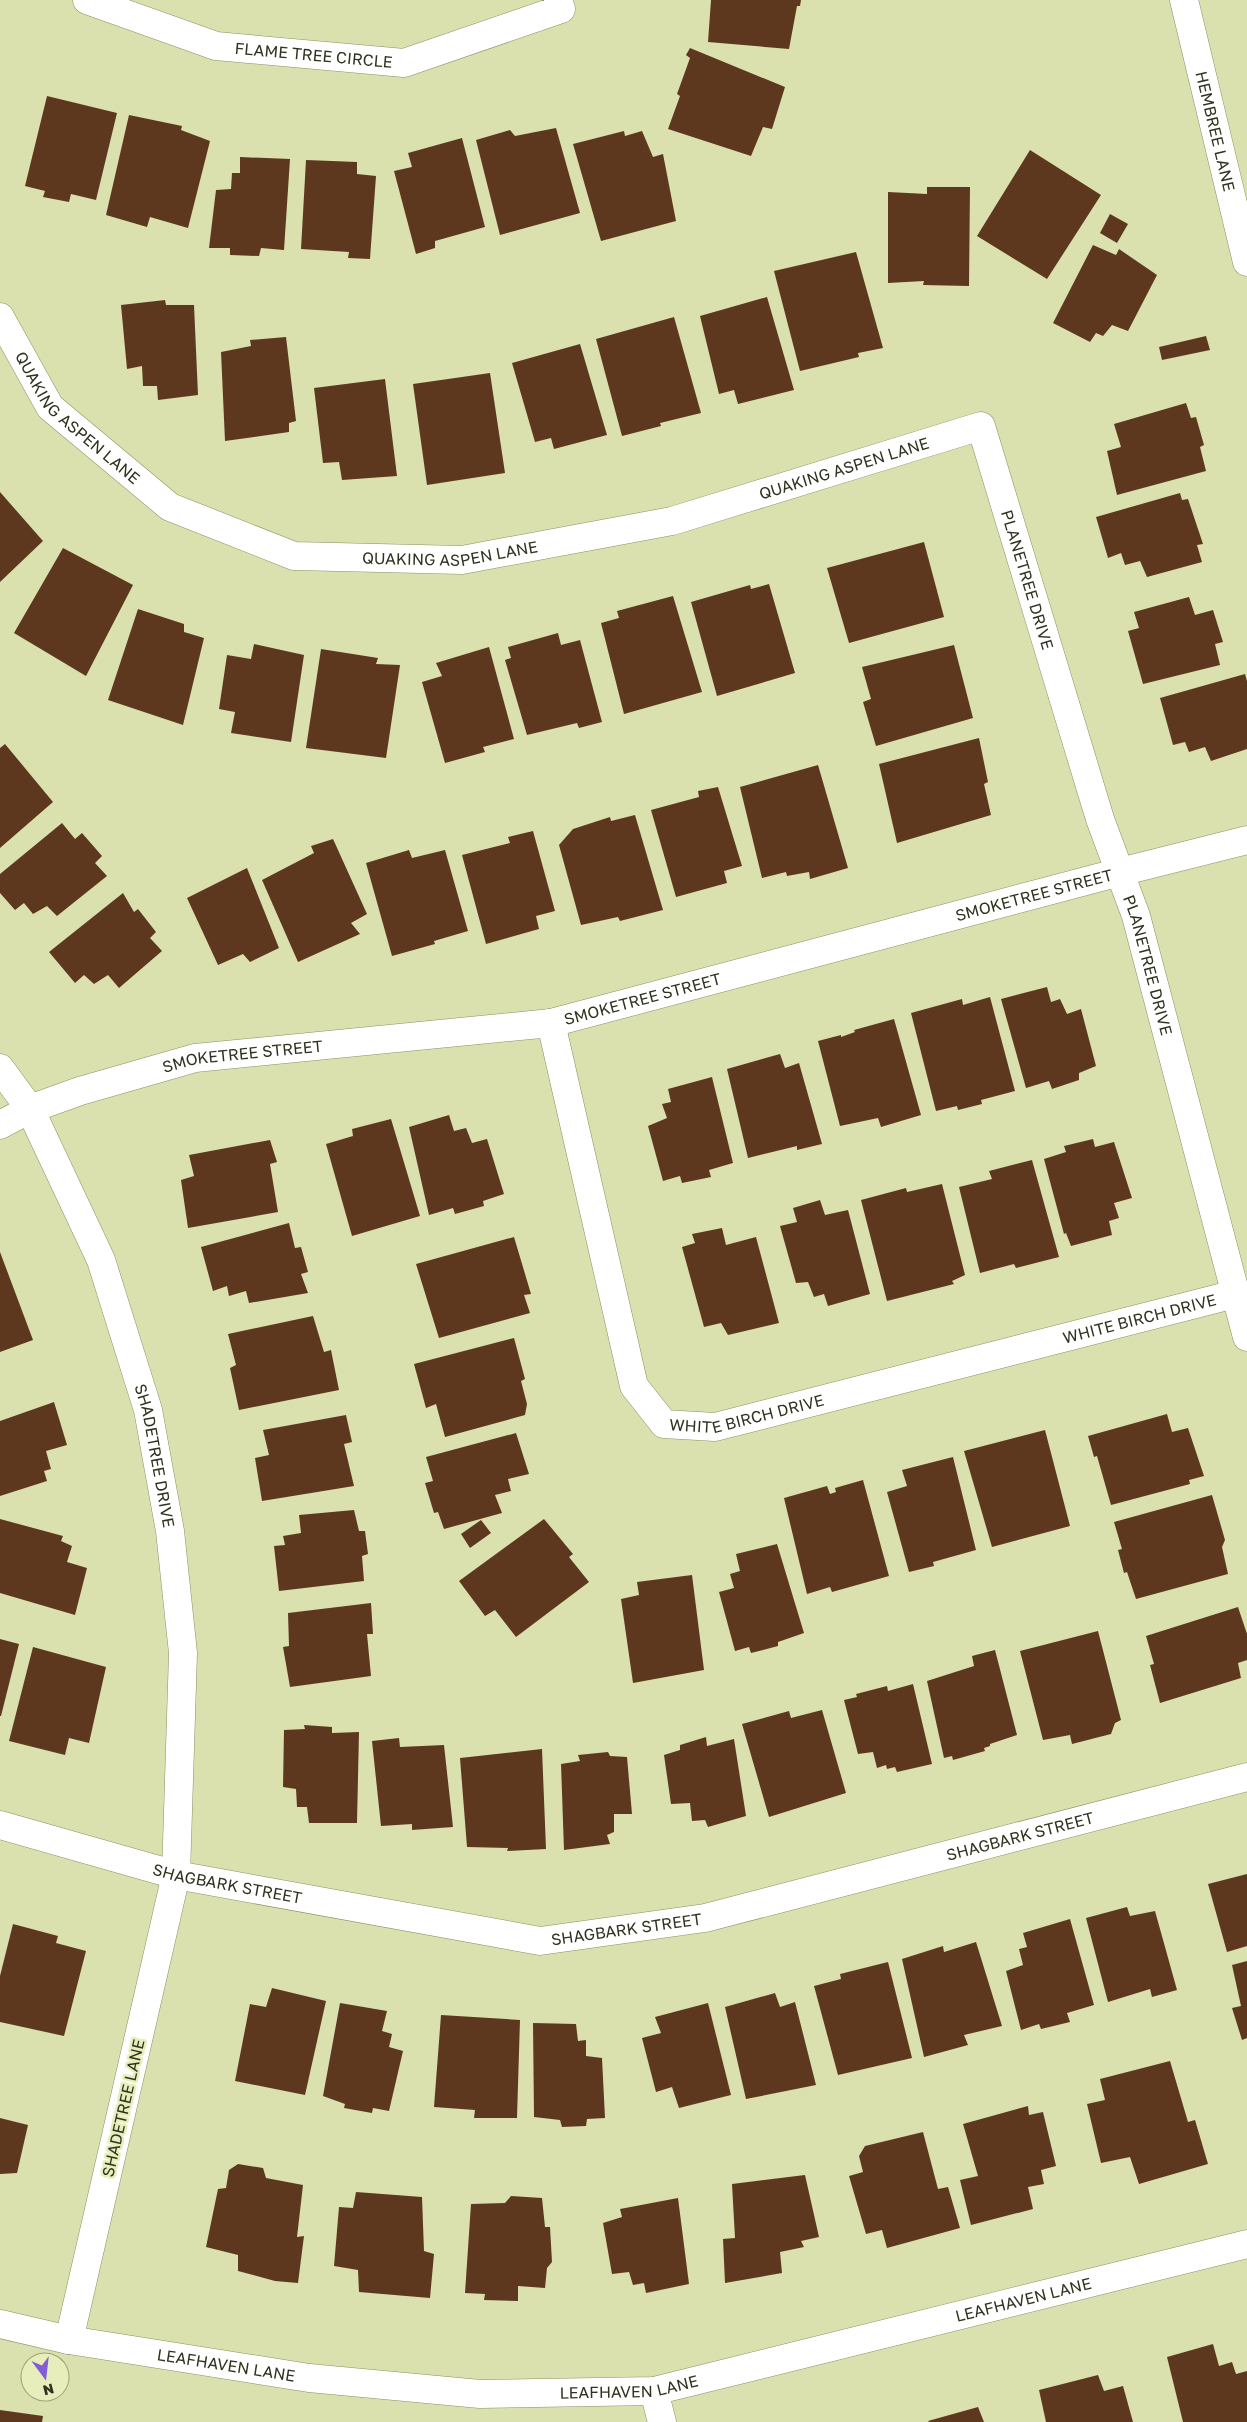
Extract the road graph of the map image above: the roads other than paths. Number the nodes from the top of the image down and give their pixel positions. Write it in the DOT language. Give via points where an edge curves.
graph roads {
  1 [pos="87,0"];
  2 [pos="558,0"];
  3 [pos="1184,0"];
  4 [pos="1247,262"];
  5 [pos="0,317"];
  6 [pos="982,426"];
  7 [pos="1247,840"];
  8 [pos="1120,872"];
  9 [pos="551,1023"];
  10 [pos="0,1068"];
  11 [pos="30,1109"];
  12 [pos="0,1124"];
  13 [pos="1235,1294"];
  14 [pos="1247,1337"];
  15 [pos="1247,1778"];
  16 [pos="0,1825"];
  17 [pos="176,1875"];
  18 [pos="1247,2244"];
  19 [pos="0,2324"];
  20 [pos="69,2340"];
  21 [pos="654,2391"];
  22 [pos="662,2422"];
  1 -- 2 [label="street, FLAME TREE CIRCLE" via="216,46 404,63 561,10"];
  3 -- 4 [label="street, HEMBREE LANE"];
  5 -- 6 [label="street, QUAKING ASPEN LANE" via="50,407 170,507 294,556 462,560 672,521"];
  6 -- 8 [label="street, PLANETREE DRIVE" via="1100,819"];
  7 -- 8 [label="street, SMOKETREE STREET"];
  8 -- 9 [label="street, SMOKETREE STREET"];
  8 -- 13 [label="street, PLANETREE DRIVE" via="1136,916"];
  9 -- 11 [label="street, SMOKETREE STREET" via="195,1058"];
  9 -- 13 [label="street, WHITE BIRCH DRIVE" via="634,1386 664,1424 715,1427"];
  10 -- 11 [label="street, SHADETREE DRIVE"];
  11 -- 12 [label="street, SMOKETREE STREET"];
  11 -- 17 [label="street, SHADETREE DRIVE" via="100,1260 148,1410 170,1531 183,1653"];
  13 -- 14 [label="street, PLANETREE DRIVE"];
  15 -- 17 [label="street, SHAGBARK STREET" via="705,1918 540,1941"];
  16 -- 17 [label="street, SHAGBARK STREET"];
  17 -- 20 [label="street, SHADETREE LANE"];
  18 -- 21 [label="street, LEAFHAVEN LANE"];
  19 -- 20 [label="street, LEAFHAVEN LANE"];
  20 -- 21 [label="street, LEAFHAVEN LANE" via="308,2378 480,2394"];
  21 -- 22 [label="street"];
}
